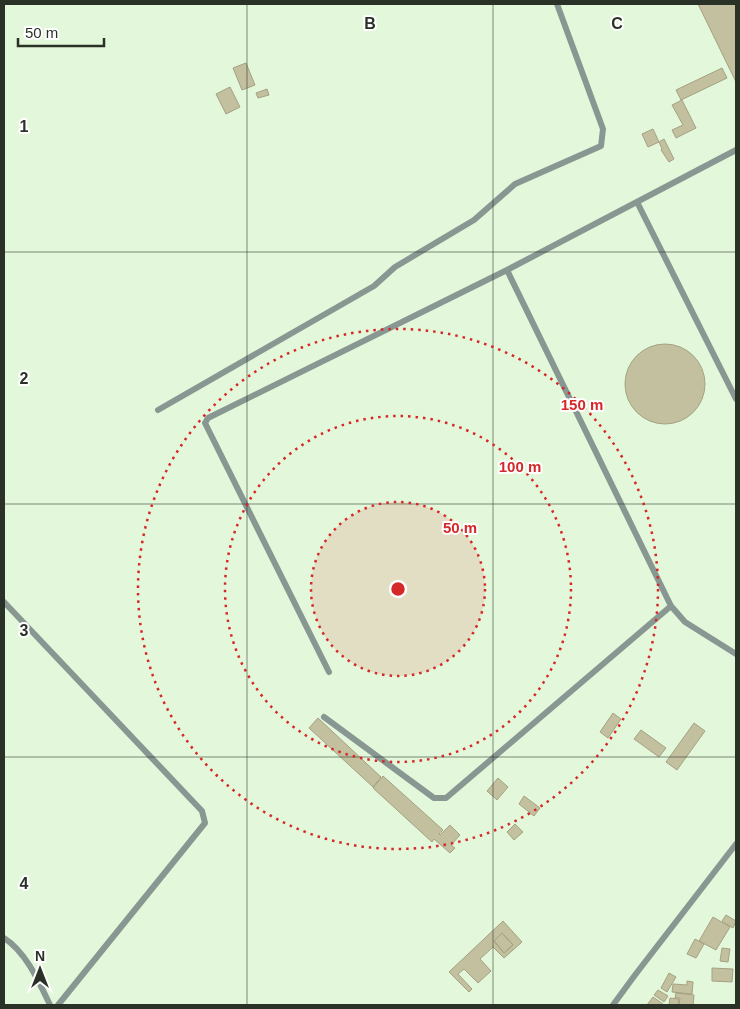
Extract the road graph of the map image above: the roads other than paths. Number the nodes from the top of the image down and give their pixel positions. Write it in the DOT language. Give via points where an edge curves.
graph roads {
  1 [pos="557,4"];
  2 [pos="736,150"];
  3 [pos="636,202"];
  4 [pos="507,270"];
  5 [pos="736,399"];
  6 [pos="158,410"];
  7 [pos="4,602"];
  8 [pos="671,606"];
  9 [pos="736,654"];
  10 [pos="330,672"];
  11 [pos="324,717"];
  12 [pos="736,844"];
  13 [pos="4,938"];
  14 [pos="50,1005"];
  15 [pos="58,1005"];
  16 [pos="614,1005"];
  1 -- 6 [label="lane" via="603,129 601,146 515,184 474,220 395,267 374,286"];
  2 -- 3 [label="lane"];
  3 -- 4 [label="lane"];
  3 -- 5 [label="lane"];
  4 -- 8 [label="lane"];
  4 -- 10 [label="lane" via="208,418 205,423"];
  7 -- 15 [label="lane" via="202,812 205,823"];
  8 -- 9 [label="lane" via="685,622"];
  8 -- 11 [label="lane" via="446,798 434,798"];
  12 -- 16 [label="lane"];
  13 -- 14 [label="lane" via="12,943 34,973"];
}
